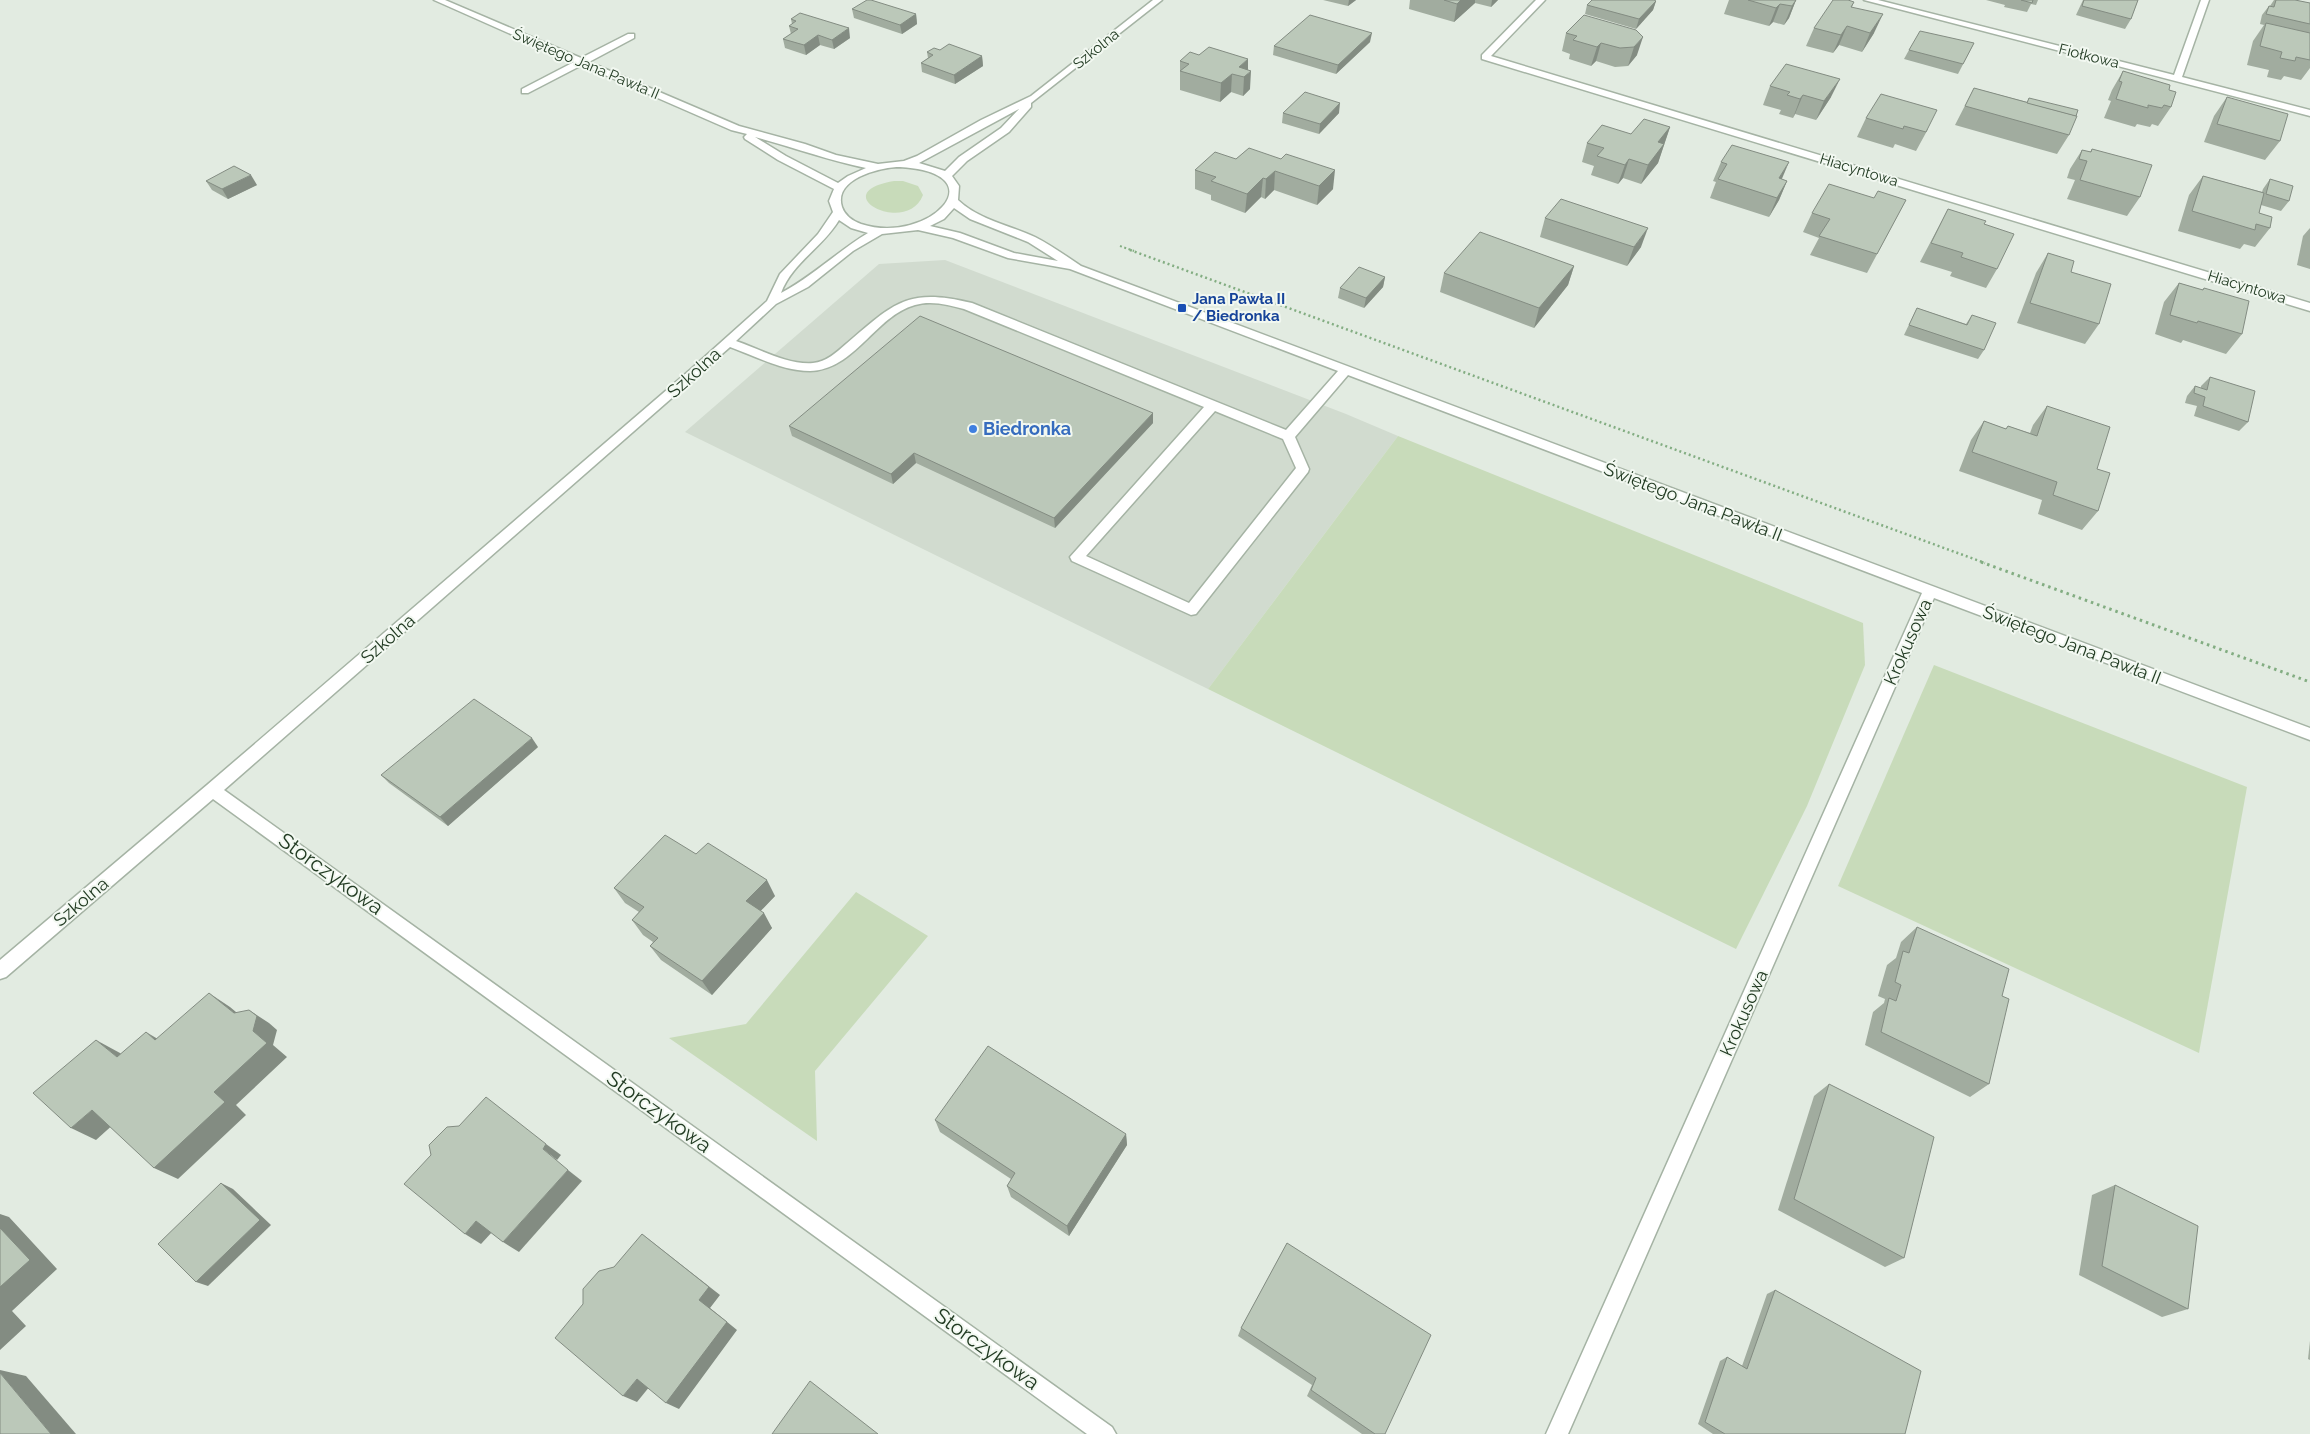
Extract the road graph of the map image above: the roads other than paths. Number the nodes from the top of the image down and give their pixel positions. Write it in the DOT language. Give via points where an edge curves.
graph roads {
  1 [pos="438,0"];
  2 [pos="1158,0"];
  3 [pos="1542,0"];
  4 [pos="1868,0"];
  5 [pos="2205,0"];
  6 [pos="631,36"];
  7 [pos="582,62"];
  8 [pos="2177,79"];
  9 [pos="525,91"];
  10 [pos="1034,98"];
  11 [pos="2310,113"];
  12 [pos="735,128"];
  13 [pos="906,164"];
  14 [pos="877,167"];
  15 [pos="946,176"];
  16 [pos="840,188"];
  17 [pos="954,201"];
  18 [pos="838,212"];
  19 [pos="917,227"];
  20 [pos="879,231"];
  21 [pos="1077,268"];
  22 [pos="772,302"];
  23 [pos="2310,306"];
  24 [pos="728,342"];
  25 [pos="1346,370"];
  26 [pos="1213,405"];
  27 [pos="1288,436"];
  28 [pos="1930,592"];
  29 [pos="2310,734"];
  30 [pos="213,790"];
  31 [pos="0,971"];
  32 [pos="1104,1434"];
  33 [pos="1558,1434"];
  1 -- 7 [label="street, Świętego Jana Pawła II"];
  2 -- 10 [label="street, Szkolna"];
  3 -- 23 [label="street, Hiacyntowa" via="1485,57"];
  4 -- 8 [label="street, Fiołkowa"];
  5 -- 8 [label="street"];
  6 -- 7 [label="street"];
  7 -- 9 [label="street"];
  7 -- 12 [label="street, Świętego Jana Pawła II"];
  8 -- 11 [label="street, Fiołkowa"];
  10 -- 13 [label="street, Szkolna"];
  10 -- 15 [label="street, Szkolna" via="1005,130 963,159"];
  12 -- 14 [label="street, Świętego Jana Pawła II" via="833,158"];
  12 -- 16 [label="street, Świętego Jana Pawła II" via="782,158"];
  13 -- 14 [label="street"];
  13 -- 15 [label="street" via="936,170"];
  14 -- 16 [label="street" via="848,179"];
  15 -- 17 [label="street" via="953,184"];
  16 -- 18 [label="street" via="835,200"];
  17 -- 19 [label="street" via="934,221"];
  17 -- 21 [label="street, Świętego Jana Pawła II" via="974,217 1032,240"];
  18 -- 20 [label="street" via="847,221"];
  18 -- 22 [label="street, Szkolna" via="822,238 776,285"];
  19 -- 20 [label="street"];
  19 -- 21 [label="street, Świętego Jana Pawła II" via="956,235 1012,256"];
  20 -- 22 [label="street, Szkolna" via="849,249 804,285"];
  21 -- 25 [label="street, Świętego Jana Pawła II"];
  22 -- 24 [label="street, Szkolna"];
  24 -- 26 [label="street" via="795,365 821,365 835,359 896,308 922,299 939,299 968,306"];
  24 -- 30 [label="street, Szkolna"];
  25 -- 27 [label="street"];
  25 -- 28 [label="street, Świętego Jana Pawła II"];
  26 -- 27 [label="street"];
  26 -- 27 [label="street" via="1077,557 1191,610 1303,469"];
  28 -- 29 [label="street, Świętego Jana Pawła II"];
  28 -- 33 [label="street, Krokusowa"];
  30 -- 31 [label="street, Szkolna"];
  30 -- 32 [label="street, Storczykowa"];
}
